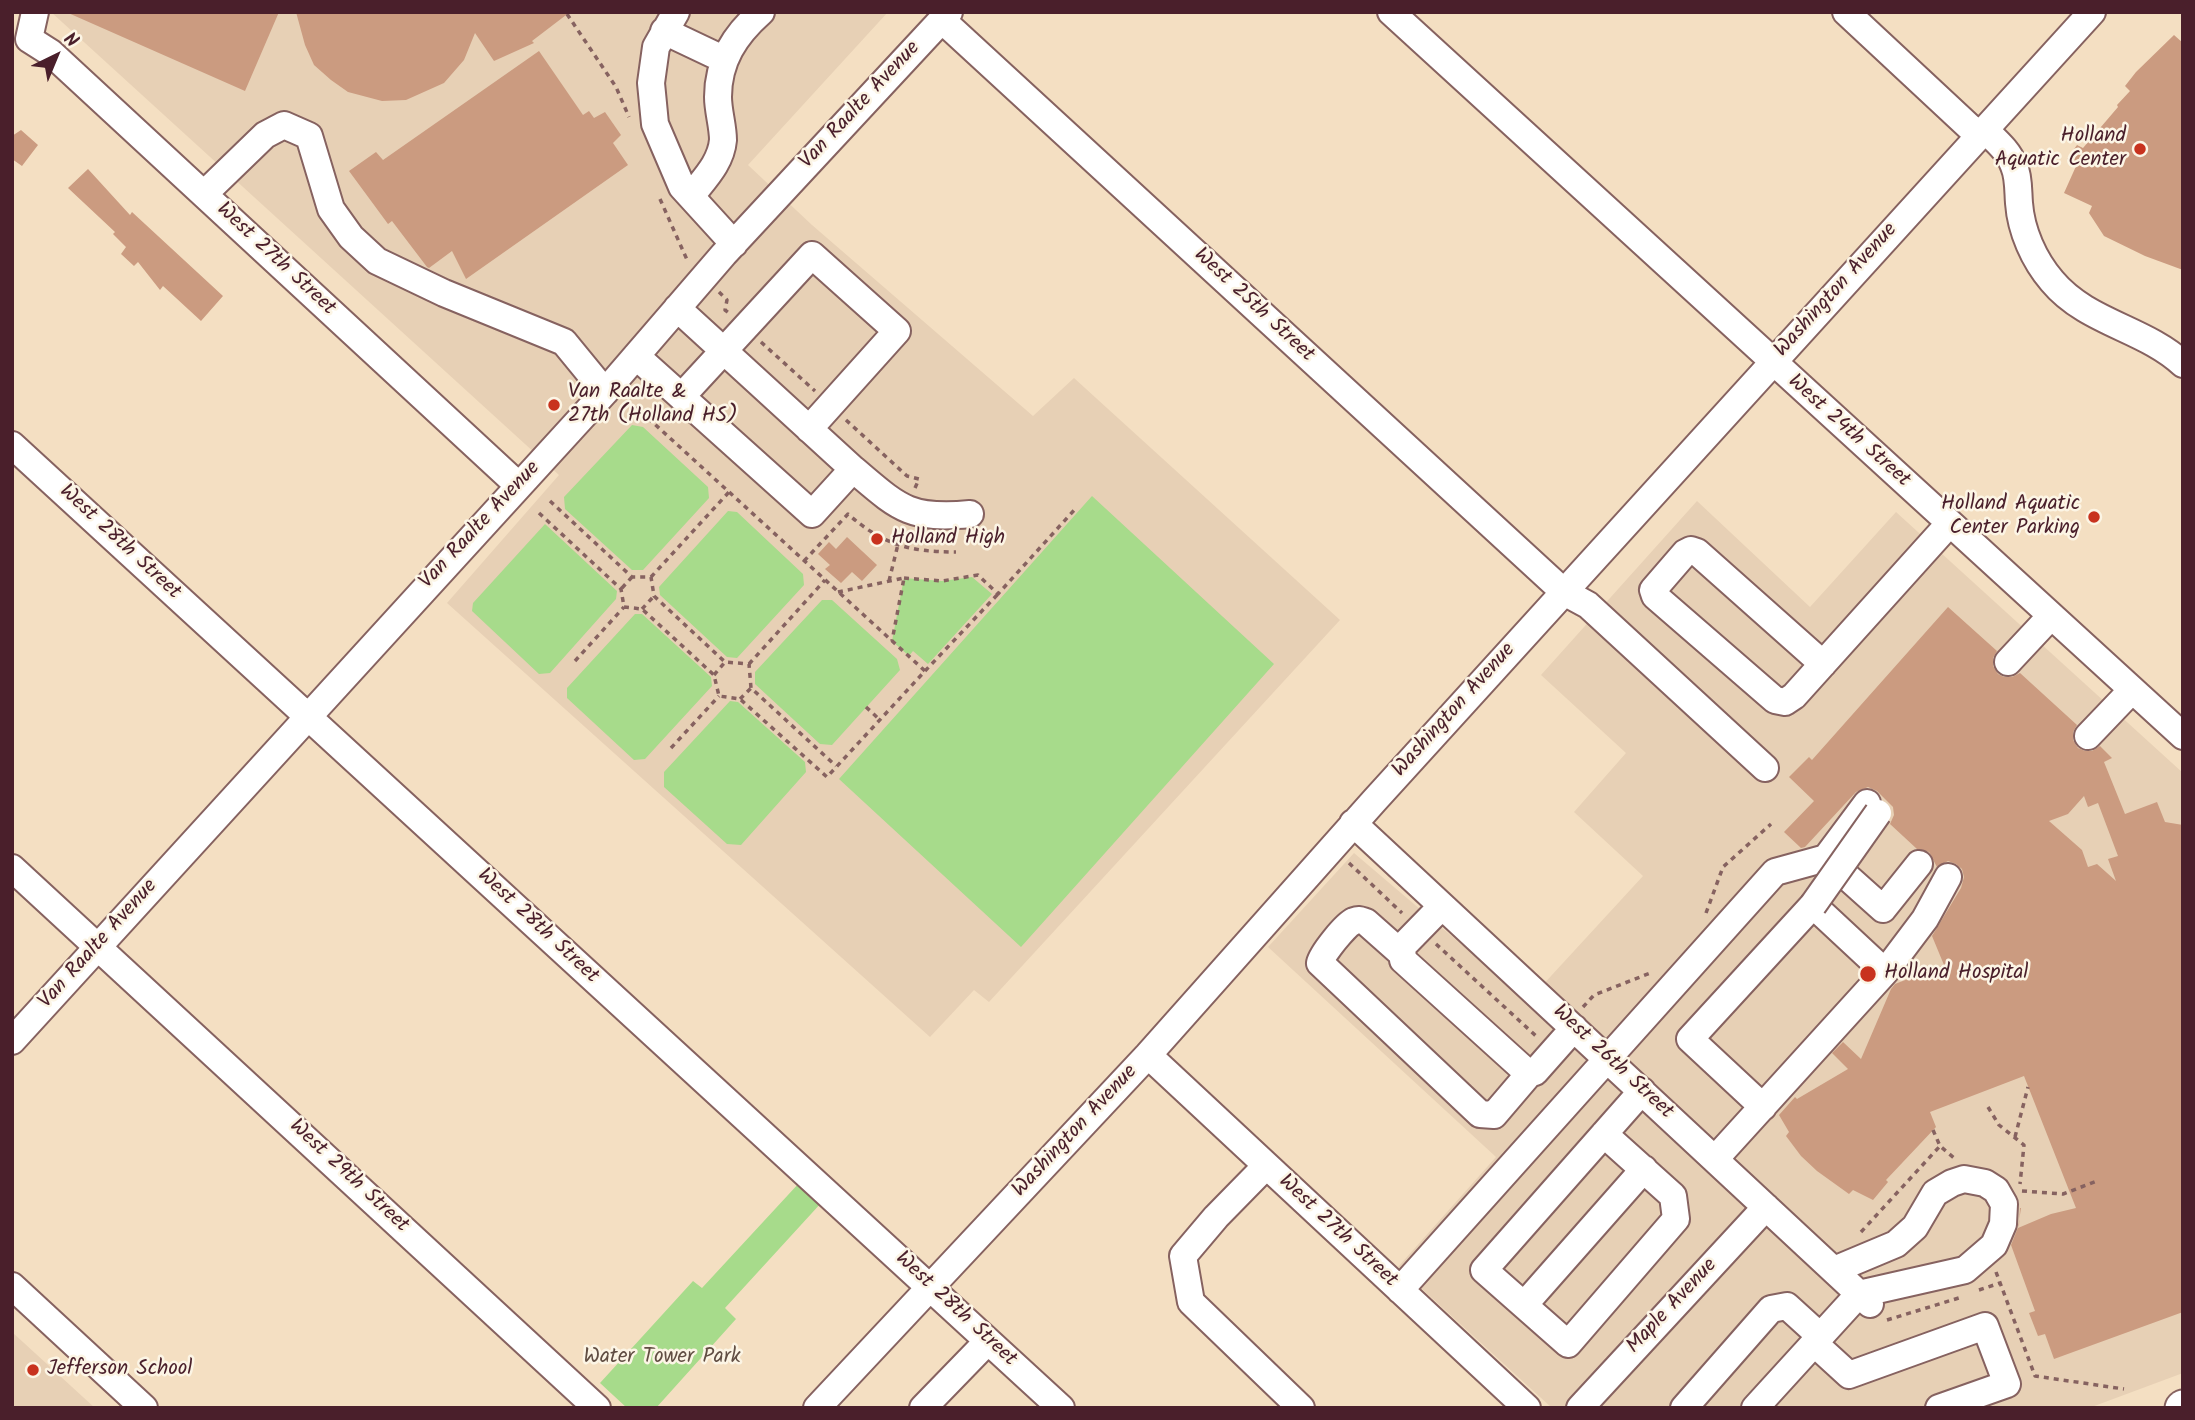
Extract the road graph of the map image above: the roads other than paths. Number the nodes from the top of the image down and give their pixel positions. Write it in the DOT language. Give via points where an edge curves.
graph roads {
  1 [pos="35,12"];
  2 [pos="761,12"];
  3 [pos="1391,12"];
  4 [pos="1846,12"];
  5 [pos="2092,12"];
  6 [pos="946,16"];
  7 [pos="670,22"];
  8 [pos="20,43"];
  9 [pos="723,59"];
  10 [pos="1981,132"];
  11 [pos="204,194"];
  12 [pos="691,196"];
  13 [pos="734,244"];
  14 [pos="677,308"];
  15 [pos="723,351"];
  16 [pos="636,356"];
  17 [pos="1772,362"];
  18 [pos="2183,363"];
  19 [pos="605,392"];
  20 [pos="682,396"];
  21 [pos="809,429"];
  22 [pos="12,445"];
  23 [pos="853,469"];
  24 [pos="518,485"];
  25 [pos="971,513"];
  26 [pos="1949,524"];
  27 [pos="1564,592"];
  28 [pos="2051,616"];
  29 [pos="2008,662"];
  30 [pos="1823,664"];
  31 [pos="2126,684"];
  32 [pos="307,716"];
  33 [pos="2083,730"];
  34 [pos="2183,736"];
  35 [pos="1765,768"];
  36 [pos="1353,823"];
  37 [pos="1826,858"];
  38 [pos="1919,864"];
  39 [pos="12,868"];
  40 [pos="1948,877"];
  41 [pos="1813,905"];
  42 [pos="1442,906"];
  43 [pos="98,946"];
  44 [pos="1401,953"];
  45 [pos="1885,972"];
  46 [pos="1571,1026"];
  47 [pos="12,1041"];
  48 [pos="1148,1055"];
  49 [pos="1608,1060"];
  50 [pos="1530,1073"];
  51 [pos="1642,1091"];
  52 [pos="1763,1107"];
  53 [pos="1604,1133"];
  54 [pos="1715,1159"];
  55 [pos="1265,1167"];
  56 [pos="1644,1169"];
  57 [pos="1766,1207"];
  58 [pos="1834,1270"];
  59 [pos="12,1286"];
  60 [pos="930,1287"];
  61 [pos="1400,1290"];
  62 [pos="1865,1299"];
  63 [pos="1524,1305"];
  64 [pos="1817,1340"];
  65 [pos="988,1341"];
  66 [pos="144,1408"];
  67 [pos="597,1408"];
  68 [pos="817,1408"];
  69 [pos="923,1408"];
  70 [pos="1061,1408"];
  71 [pos="1301,1408"];
  72 [pos="1527,1408"];
  73 [pos="1580,1408"];
  74 [pos="1684,1408"];
  75 [pos="1755,1408"];
  76 [pos="1939,1408"];
  1 -- 8 [label="street"];
  2 -- 9 [label="street"];
  3 -- 17 [label="street, West 24th Street"];
  4 -- 10 [label="street"];
  5 -- 10 [label="street, Washington Avenue"];
  6 -- 13 [label="street, Van Raalte Avenue"];
  6 -- 27 [label="street, West 25th Street"];
  7 -- 9 [label="street"];
  7 -- 12 [label="street" via="656,47 652,83 655,124 682,187"];
  8 -- 11 [label="street, West 27th Street" via="51,53"];
  9 -- 12 [label="street" via="718,97 723,141 716,165"];
  10 -- 17 [label="street, Washington Avenue"];
  10 -- 18 [label="street" via="2004,149 2015,167 2030,246 2053,283 2090,313 2154,342"];
  11 -- 19 [label="street" via="265,135 284,125 309,136 331,209 351,237 377,261 564,342"];
  11 -- 24 [label="street, West 27th Street"];
  12 -- 13 [label="street"];
  13 -- 14 [label="street, Van Raalte Avenue"];
  14 -- 15 [label="street"];
  14 -- 16 [label="street, Van Raalte Avenue"];
  15 -- 20 [label="street"];
  15 -- 21 [label="street"];
  15 -- 21 [label="street" via="812,256 897,331"];
  16 -- 19 [label="street, Van Raalte Avenue"];
  16 -- 20 [label="street"];
  17 -- 26 [label="street, West 24th Street"];
  17 -- 27 [label="street, Washington Avenue"];
  19 -- 24 [label="street, Van Raalte Avenue"];
  20 -- 23 [label="street" via="812,514"];
  21 -- 23 [label="street"];
  22 -- 32 [label="street, West 28th Street"];
  23 -- 25 [label="street" via="907,510 929,515"];
  24 -- 32 [label="street, Van Raalte Avenue"];
  26 -- 28 [label="street, West 24th Street"];
  26 -- 30 [label="street"];
  27 -- 35 [label="street, West 25th Street" via="1588,605"];
  27 -- 36 [label="street, Washington Avenue"];
  28 -- 29 [label="street"];
  28 -- 31 [label="street, West 24th Street"];
  30 -- 30 [label="street" via="1794,696 1785,702 1774,700 1653,590 1685,553 1697,552"];
  31 -- 33 [label="street"];
  31 -- 34 [label="street, West 24th Street"];
  32 -- 43 [label="street, Van Raalte Avenue"];
  32 -- 60 [label="street, West 28th Street"];
  36 -- 42 [label="street, West 26th Street"];
  36 -- 48 [label="street, Washington Avenue"];
  37 -- 38 [label="street" via="1883,909"];
  37 -- 41 [label="street, bridge" via="1873,808"];
  37 -- 49 [label="street" via="1775,872"];
  39 -- 43 [label="street, West 29th Street"];
  40 -- 45 [label="street" via="1925,919"];
  41 -- 45 [label="street"];
  41 -- 52 [label="street" via="1690,1039"];
  42 -- 44 [label="street"];
  42 -- 46 [label="street, West 26th Street"];
  43 -- 47 [label="street, Van Raalte Avenue"];
  43 -- 67 [label="street, West 29th Street"];
  44 -- 50 [label="street" via="1403,960"];
  44 -- 50 [label="street" via="1359,920 1351,922 1320,963 1480,1114 1494,1115"];
  45 -- 52 [label="street"];
  46 -- 49 [label="street, West 26th Street"];
  46 -- 50 [label="street"];
  48 -- 55 [label="street, West 27th Street"];
  48 -- 60 [label="street, Washington Avenue"];
  49 -- 51 [label="street, West 26th Street"];
  49 -- 61 [label="street"];
  51 -- 53 [label="street"];
  51 -- 54 [label="street, West 26th Street"];
  52 -- 54 [label="street"];
  53 -- 56 [label="street"];
  53 -- 63 [label="street" via="1484,1270"];
  54 -- 57 [label="street, West 26th Street"];
  55 -- 61 [label="street, West 27th Street"];
  55 -- 71 [label="street" via="1183,1256 1191,1302"];
  56 -- 63 [label="street"];
  56 -- 63 [label="street" via="1674,1196 1676,1219 1568,1344"];
  57 -- 58 [label="street, West 26th Street"];
  57 -- 73 [label="street, Maple Avenue"];
  58 -- 62 [label="street, West 26th Street"];
  58 -- 62 [label="street" via="1896,1244 1915,1227 1935,1193 1964,1179 1996,1190 2004,1204 2003,1224 1994,1245 1965,1270"];
  59 -- 66 [label="street"];
  60 -- 65 [label="street, West 28th Street"];
  60 -- 68 [label="street, Washington Avenue"];
  61 -- 72 [label="street, West 27th Street"];
  62 -- 64 [label="street"];
  64 -- 74 [label="street" via="1787,1306 1771,1309"];
  64 -- 75 [label="street"];
  64 -- 76 [label="street" via="1849,1375 1985,1326 2007,1384"];
  65 -- 69 [label="street"];
  65 -- 70 [label="street, West 28th Street"];
}
